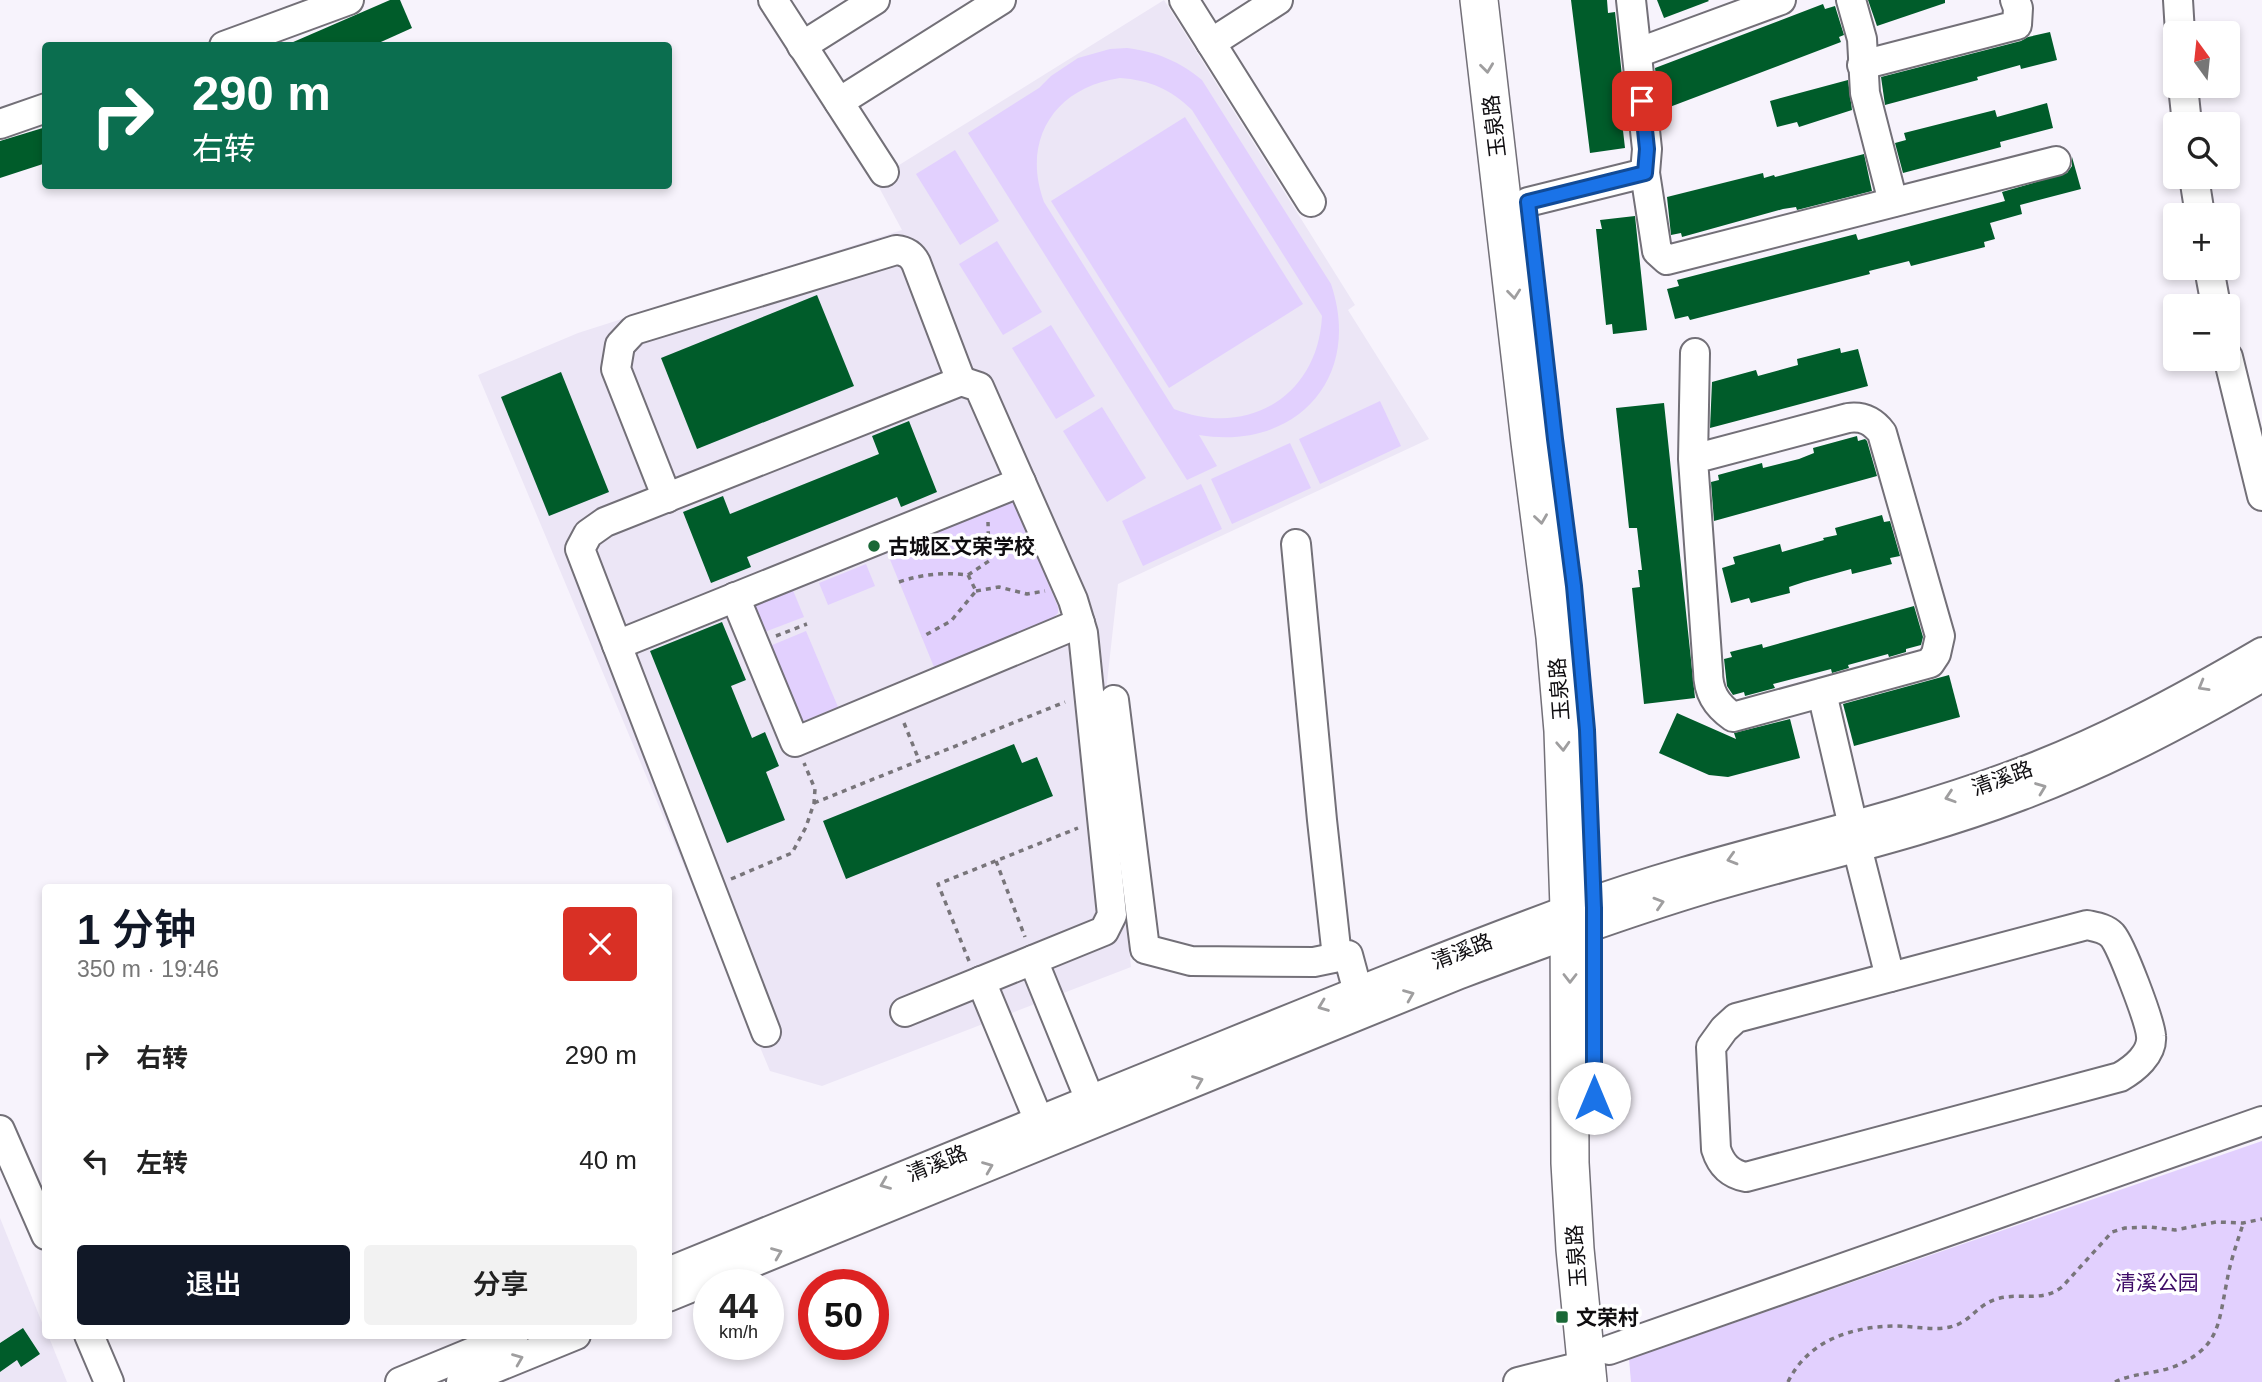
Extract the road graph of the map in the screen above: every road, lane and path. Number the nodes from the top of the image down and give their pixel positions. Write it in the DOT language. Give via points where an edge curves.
graph roads {
  1 [pos="349,0"];
  2 [pos="773,0"];
  3 [pos="875,0"];
  4 [pos="1001,0"];
  5 [pos="1184,0"];
  6 [pos="1278,0"];
  7 [pos="1479,0"];
  8 [pos="1504,0"];
  9 [pos="1631,0"];
  10 [pos="1781,0"];
  11 [pos="1851,0"];
  12 [pos="2015,0"];
  13 [pos="2178,0"];
  14 [pos="2179,21"];
  15 [pos="235,42"];
  16 [pos="1211,43"];
  17 [pos="802,46"];
  18 [pos="1637,53"];
  19 [pos="1862,65"];
  20 [pos="839,102"];
  21 [pos="42,109"];
  22 [pos="0,124"];
  23 [pos="2056,162"];
  24 [pos="884,172"];
  25 [pos="1645,173"];
  26 [pos="1311,202"];
  27 [pos="1528,202"];
  28 [pos="1893,202"];
  29 [pos="1695,353"];
  30 [pos="2232,371"];
  31 [pos="961,381"];
  32 [pos="1693,459"];
  33 [pos="1021,482"];
  34 [pos="2262,496"];
  35 [pos="667,498"];
  36 [pos="981,499"];
  37 [pos="1296,544"];
  38 [pos="968,575"];
  39 [pos="899,582"];
  40 [pos="1066,584"];
  41 [pos="976,591"];
  42 [pos="735,597"];
  43 [pos="1080,623"];
  44 [pos="807,624"];
  45 [pos="922,637"];
  46 [pos="617,645"];
  47 [pos="755,645"];
  48 [pos="2262,652"];
  49 [pos="2262,677"];
  50 [pos="1822,693"];
  51 [pos="1102,696"];
  52 [pos="795,742"];
  53 [pos="814,803"];
  54 [pos="1102,818"];
  55 [pos="1855,836"];
  56 [pos="996,861"];
  57 [pos="710,888"];
  58 [pos="1582,917"];
  59 [pos="1337,957"];
  60 [pos="1033,960"];
  61 [pos="1890,977"];
  62 [pos="980,982"];
  63 [pos="1358,992"];
  64 [pos="905,1012"];
  65 [pos="766,1032"];
  66 [pos="1090,1100"];
  67 [pos="1039,1121"];
  68 [pos="2262,1121"];
  69 [pos="0,1130"];
  70 [pos="2262,1219"];
  71 [pos="2243,1223"];
  72 [pos="42,1227"];
  73 [pos="672,1270"];
  74 [pos="672,1295"];
  75 [pos="91,1339"];
  76 [pos="504,1339"];
  77 [pos="566,1339"];
  78 [pos="1599,1370"];
  79 [pos="109,1382"];
  80 [pos="400,1382"];
  81 [pos="461,1382"];
  82 [pos="1518,1382"];
  83 [pos="1788,1382"];
  84 [pos="2115,1382"];
  1 -- 15 [label="street"];
  2 -- 17 [label="street"];
  3 -- 17 [label="street"];
  4 -- 20 [label="street"];
  5 -- 16 [label="street"];
  6 -- 16 [label="street"];
  7 -- 58 [label="main road, 玉泉路, one-way" via="1555,637"];
  8 -- 27 [label="main road, 玉泉路"];
  9 -- 18 [label="street"];
  10 -- 18 [label="street"];
  11 -- 19 [label="street" via="1862,39"];
  12 -- 19 [label="street" via="2017,25"];
  13 -- 14 [label="street"];
  16 -- 26 [label="street"];
  17 -- 20 [label="street"];
  18 -- 25 [label="street" via="1647,149"];
  19 -- 28 [label="street"];
  20 -- 24 [label="street"];
  21 -- 22 [label="street"];
  23 -- 28 [label="street"];
  25 -- 27 [label="street"];
  25 -- 28 [label="street" via="1657,251 1667,260"];
  27 -- 58 [label="main road, 玉泉路" via="1580,635 1587,730"];
  29 -- 32 [label="street"];
  30 -- 34 [label="street"];
  31 -- 33 [label="street" via="979,387"];
  31 -- 35 [label="street"];
  31 -- 35 [label="street" via="913,257 902,250 634,330 620,345 616,369"];
  32 -- 50 [label="street" via="1708,682 1716,702 1733,718"];
  32 -- 50 [label="street" via="1848,418 1868,420 1882,433 1938,627 1939,645 1930,663"];
  33 -- 36 [label="street"];
  33 -- 40 [label="street"];
  35 -- 46 [label="street" via="596,527 580,549"];
  36 -- 38 [label="path" via="988,520 989,561"];
  36 -- 42 [label="street"];
  37 -- 59 [label="street"];
  38 -- 39 [label="path" via="930,574"];
  38 -- 41 [label="path"];
  40 -- 41 [label="path" via="1027,594 999,587"];
  40 -- 43 [label="street"];
  41 -- 45 [label="path" via="951,621"];
  42 -- 46 [label="street"];
  42 -- 47 [label="street"];
  43 -- 51 [label="street"];
  43 -- 52 [label="street"];
  44 -- 47 [label="path"];
  46 -- 57 [label="street"];
  47 -- 52 [label="street"];
  48 -- 55 [label="street, 清溪路, one-way" via="2148,716 2053,759"];
  55 -- 49 [label="street, 清溪路, one-way" via="1973,813 2062,780 2147,741"];
  50 -- 55 [label="street"];
  51 -- 53 [label="path"];
  51 -- 54 [label="street"];
  51 -- 59 [label="street" via="1145,949 1191,961 1314,962"];
  52 -- 53 [label="path" via="815,789"];
  53 -- 57 [label="path" via="792,853"];
  54 -- 56 [label="path"];
  54 -- 60 [label="street" via="1112,915 1104,931"];
  55 -- 58 [label="street, 清溪路" via="1696,892"];
  55 -- 61 [label="street"];
  56 -- 60 [label="path"];
  56 -- 62 [label="path" via="938,884"];
  57 -- 65 [label="street"];
  58 -- 63 [label="street, 清溪路"];
  74 -- 58 [label="street, 清溪路, one-way" via="1460,974"];
  58 -- 78 [label="main road, 玉泉路" via="1600,1247"];
  59 -- 63 [label="street" via="1348,955"];
  60 -- 62 [label="street"];
  60 -- 66 [label="street"];
  61 -- 61 [label="street" via="1736,1018 1724,1029 1711,1047 1716,1149 1730,1172 1746,1177 2120,1077 2142,1060 2152,1037 2117,942 2101,928 2087,925"];
  62 -- 64 [label="street"];
  62 -- 67 [label="street"];
  63 -- 66 [label="street, 清溪路, one-way"];
  66 -- 67 [label="street, 清溪路"];
  67 -- 73 [label="street, 清溪路, one-way"];
  68 -- 78 [label="street"];
  69 -- 72 [label="street"];
  70 -- 71 [label="path"];
  71 -- 83 [label="path" via="2112,1232 2053,1294 1992,1300 1977,1308 1965,1323 1948,1328 1870,1327 1840,1335 1811,1350"];
  71 -- 84 [label="path" via="2213,1339 2172,1367"];
  75 -- 79 [label="street"];
  76 -- 80 [label="street"];
  81 -- 77 [label="street, one-way"];
  78 -- 82 [label="street"];
}
